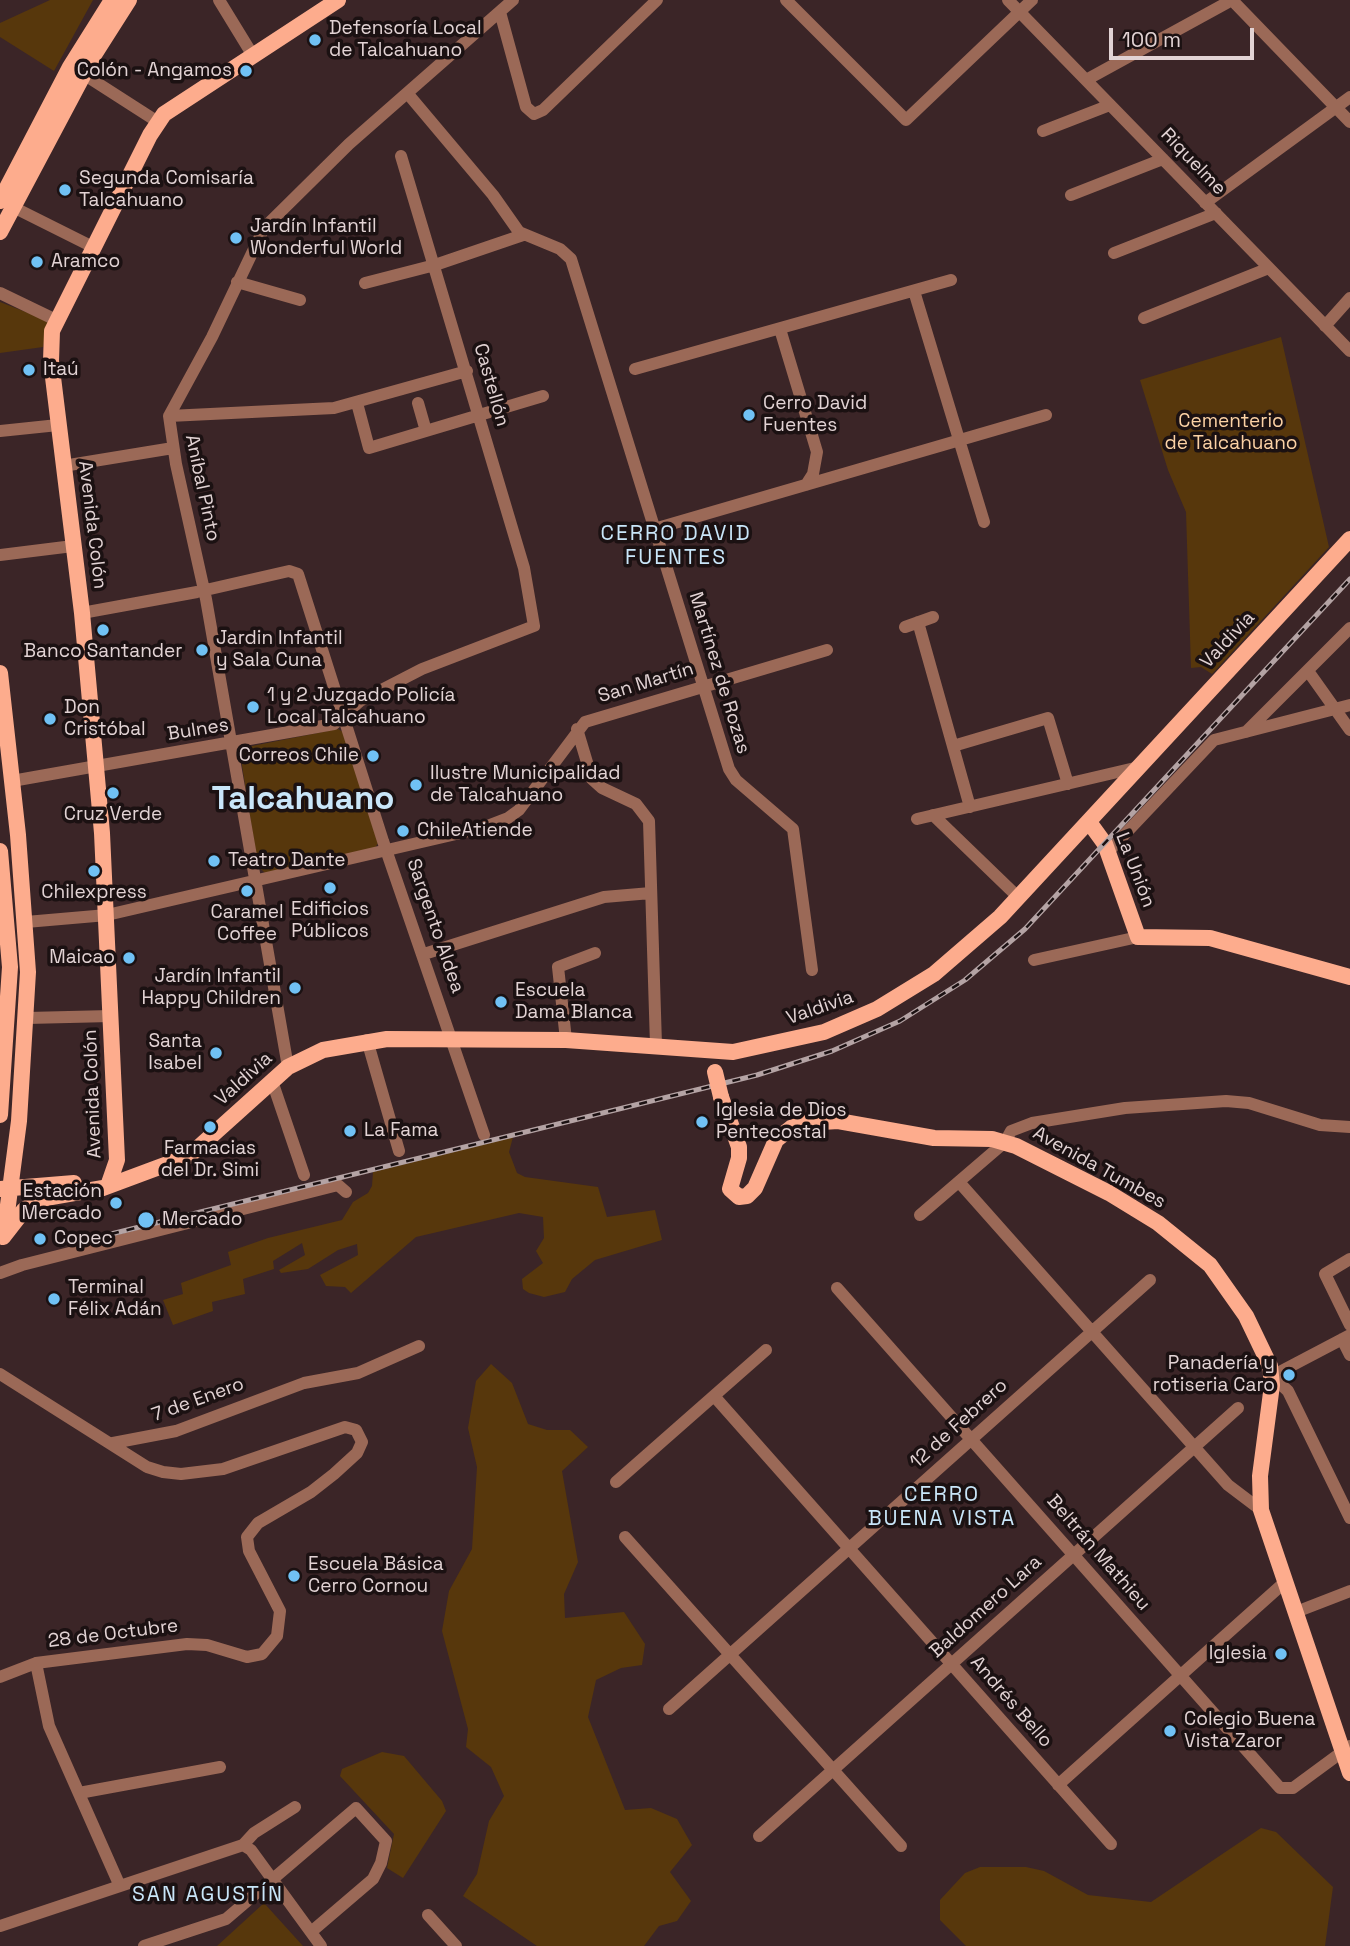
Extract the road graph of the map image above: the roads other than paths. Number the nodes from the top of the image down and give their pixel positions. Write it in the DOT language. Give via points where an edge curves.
graph roads {
  1 [pos="112,0"];
  2 [pos="130,0"];
  3 [pos="219,0"];
  4 [pos="338,0"];
  5 [pos="513,0"];
  6 [pos="657,0"];
  7 [pos="1008,0"];
  8 [pos="1032,0"];
  9 [pos="1232,0"];
  10 [pos="788,1"];
  11 [pos="500,12"];
  12 [pos="1020,12"];
  13 [pos="252,54"];
  14 [pos="77,70"];
  15 [pos="1086,80"];
  16 [pos="408,94"];
  17 [pos="1350,97"];
  18 [pos="1110,105"];
  19 [pos="1335,107"];
  20 [pos="158,121"];
  21 [pos="1350,122"];
  22 [pos="1043,131"];
  23 [pos="401,156"];
  24 [pos="1163,159"];
  25 [pos="1071,195"];
  26 [pos="1205,202"];
  27 [pos="6,204"];
  28 [pos="1216,213"];
  29 [pos="0,232"];
  30 [pos="523,235"];
  31 [pos="93,247"];
  32 [pos="1114,253"];
  33 [pos="435,265"];
  34 [pos="1269,268"];
  35 [pos="951,280"];
  36 [pos="237,282"];
  37 [pos="365,283"];
  38 [pos="914,292"];
  39 [pos="0,293"];
  40 [pos="1350,298"];
  41 [pos="300,300"];
  42 [pos="1144,318"];
  43 [pos="56,320"];
  44 [pos="1325,326"];
  45 [pos="780,329"];
  46 [pos="1350,351"];
  47 [pos="635,369"];
  48 [pos="467,371"];
  49 [pos="543,396"];
  50 [pos="356,403"];
  51 [pos="418,403"];
  52 [pos="480,415"];
  53 [pos="1046,415"];
  54 [pos="170,416"];
  55 [pos="58,425"];
  56 [pos="0,431"];
  57 [pos="426,432"];
  58 [pos="959,440"];
  59 [pos="173,448"];
  60 [pos="63,466"];
  61 [pos="804,485"];
  62 [pos="984,522"];
  63 [pos="654,529"];
  64 [pos="1350,539"];
  65 [pos="73,546"];
  66 [pos="0,555"];
  67 [pos="204,591"];
  68 [pos="82,613"];
  69 [pos="933,617"];
  70 [pos="534,626"];
  71 [pos="1350,628"];
  72 [pos="827,650"];
  73 [pos="1308,671"];
  74 [pos="0,673"];
  75 [pos="702,687"];
  76 [pos="1350,705"];
  77 [pos="1336,708"];
  78 [pos="346,716"];
  79 [pos="577,729"];
  80 [pos="1350,730"];
  81 [pos="1246,732"];
  82 [pos="231,743"];
  83 [pos="953,746"];
  84 [pos="97,767"];
  85 [pos="1140,767"];
  86 [pos="6,784"];
  87 [pos="1068,784"];
  88 [pos="970,807"];
  89 [pos="933,815"];
  90 [pos="917,819"];
  91 [pos="1089,821"];
  92 [pos="0,851"];
  93 [pos="388,851"];
  94 [pos="1108,852"];
  95 [pos="254,881"];
  96 [pos="651,893"];
  97 [pos="1018,898"];
  98 [pos="6,910"];
  99 [pos="107,915"];
  100 [pos="26,922"];
  101 [pos="1138,937"];
  102 [pos="595,953"];
  103 [pos="424,954"];
  104 [pos="1034,960"];
  105 [pos="812,970"];
  106 [pos="1350,977"];
  107 [pos="111,1016"];
  108 [pos="27,1018"];
  109 [pos="453,1039"];
  110 [pos="367,1040"];
  111 [pos="566,1040"];
  112 [pos="656,1045"];
  113 [pos="711,1050"];
  114 [pos="288,1067"];
  115 [pos="272,1081"];
  116 [pos="0,1115"];
  117 [pos="1350,1127"];
  118 [pos="484,1135"];
  119 [pos="1005,1142"];
  120 [pos="399,1152"];
  121 [pos="304,1175"];
  122 [pos="111,1181"];
  123 [pos="959,1182"];
  124 [pos="6,1189"];
  125 [pos="346,1192"];
  126 [pos="920,1215"];
  127 [pos="1,1240"];
  128 [pos="1350,1259"];
  129 [pos="0,1263"];
  130 [pos="22,1265"];
  131 [pos="0,1273"];
  132 [pos="1150,1280"];
  133 [pos="837,1288"];
  134 [pos="1350,1325"];
  135 [pos="1091,1332"];
  136 [pos="1346,1337"];
  137 [pos="419,1346"];
  138 [pos="766,1350"];
  139 [pos="1350,1354"];
  140 [pos="0,1374"];
  141 [pos="1272,1376"];
  142 [pos="715,1396"];
  143 [pos="1238,1408"];
  144 [pos="972,1438"];
  145 [pos="113,1443"];
  146 [pos="1194,1447"];
  147 [pos="616,1482"];
  148 [pos="1261,1510"];
  149 [pos="1350,1518"];
  150 [pos="625,1537"];
  151 [pos="849,1548"];
  152 [pos="1074,1555"];
  153 [pos="1285,1581"];
  154 [pos="1350,1591"];
  155 [pos="1296,1612"];
  156 [pos="730,1654"];
  157 [pos="36,1663"];
  158 [pos="951,1664"];
  159 [pos="1180,1675"];
  160 [pos="0,1677"];
  161 [pos="669,1709"];
  162 [pos="1346,1748"];
  163 [pos="220,1767"];
  164 [pos="833,1769"];
  165 [pos="1350,1773"];
  166 [pos="1058,1785"];
  167 [pos="79,1793"];
  168 [pos="295,1807"];
  169 [pos="760,1836"];
  170 [pos="1111,1844"];
  171 [pos="243,1845"];
  172 [pos="901,1846"];
  173 [pos="273,1879"];
  174 [pos="119,1884"];
  175 [pos="428,1916"];
  176 [pos="0,1926"];
  177 [pos="311,1932"];
  178 [pos="144,1946"];
  179 [pos="321,1946"];
  180 [pos="456,1946"];
  1 -- 14 [label="main road"];
  2 -- 14 [label="main road"];
  3 -- 13 [label="street"];
  4 -- 13 [label="main road, Avenida Colón"];
  5 -- 11 [label="street, Aníbal Pinto"];
  6 -- 11 [label="street" via="534,114 526,107"];
  7 -- 12 [label="street, Riquelme"];
  8 -- 12 [label="street"];
  9 -- 15 [label="street"];
  9 -- 19 [label="street"];
  10 -- 12 [label="street" via="906,120"];
  11 -- 16 [label="street, Aníbal Pinto"];
  12 -- 15 [label="street, Riquelme"];
  13 -- 20 [label="main road, Avenida Colón"];
  14 -- 20 [label="street"];
  14 -- 27 [label="main road"];
  15 -- 18 [label="street, Riquelme"];
  16 -- 30 [label="street"];
  16 -- 36 [label="street, Aníbal Pinto" via="264,228"];
  17 -- 19 [label="street"];
  18 -- 22 [label="street"];
  18 -- 24 [label="street, Riquelme"];
  19 -- 21 [label="street"];
  19 -- 26 [label="street"];
  20 -- 31 [label="main road, Avenida Colón"];
  23 -- 33 [label="street, Castellón"];
  24 -- 25 [label="street"];
  24 -- 26 [label="street, Riquelme"];
  26 -- 28 [label="street, Riquelme"];
  27 -- 29 [label="main road"];
  27 -- 31 [label="street"];
  28 -- 32 [label="street"];
  28 -- 34 [label="street, Riquelme"];
  30 -- 33 [label="street"];
  30 -- 63 [label="street, Martínez de Rozas" via="560,249 571,259"];
  31 -- 43 [label="main road, Avenida Colón"];
  33 -- 37 [label="street"];
  33 -- 48 [label="street, Castellón"];
  34 -- 42 [label="street"];
  34 -- 44 [label="street, Riquelme"];
  35 -- 38 [label="street"];
  36 -- 41 [label="street"];
  36 -- 54 [label="street, Aníbal Pinto"];
  38 -- 45 [label="street"];
  38 -- 58 [label="street"];
  39 -- 43 [label="street"];
  40 -- 44 [label="street"];
  43 -- 55 [label="main road, Avenida Colón" via="50,352"];
  44 -- 46 [label="street, Riquelme"];
  45 -- 47 [label="street"];
  45 -- 61 [label="street" via="817,452 813,474"];
  48 -- 50 [label="street"];
  48 -- 52 [label="street, Castellón"];
  49 -- 52 [label="street"];
  50 -- 54 [label="street"];
  50 -- 57 [label="street" via="369,448"];
  51 -- 57 [label="street"];
  52 -- 57 [label="street"];
  52 -- 70 [label="street, Castellón" via="524,568"];
  53 -- 58 [label="street"];
  54 -- 59 [label="street, Aníbal Pinto"];
  55 -- 56 [label="street"];
  55 -- 60 [label="main road, Avenida Colón"];
  58 -- 61 [label="street"];
  58 -- 62 [label="street"];
  59 -- 60 [label="street"];
  59 -- 67 [label="street, Aníbal Pinto"];
  60 -- 65 [label="main road, Avenida Colón"];
  61 -- 63 [label="street"];
  63 -- 75 [label="street, Martínez de Rozas"];
  64 -- 85 [label="main road, Valdivia"];
  65 -- 66 [label="street"];
  65 -- 68 [label="main road, Avenida Colón"];
  67 -- 68 [label="street"];
  67 -- 78 [label="street, Sargento Aldea" via="296,571"];
  67 -- 82 [label="street, Aníbal Pinto"];
  68 -- 84 [label="main road, Avenida Colón"];
  69 -- 83 [label="street" via="911,624"];
  70 -- 78 [label="street, Bulnes" via="439,660 360,701"];
  71 -- 73 [label="street"];
  72 -- 75 [label="street, San Martín"];
  73 -- 77 [label="street"];
  73 -- 81 [label="street"];
  74 -- 86 [label="main road"];
  75 -- 79 [label="street, San Martín" via="589,720"];
  75 -- 105 [label="street, Martínez de Rozas" via="733,776 793,829"];
  76 -- 77 [label="street"];
  77 -- 80 [label="street"];
  77 -- 81 [label="street"];
  78 -- 82 [label="street, Bulnes" via="334,724"];
  78 -- 93 [label="street, Sargento Aldea"];
  79 -- 93 [label="street, San Martín" via="514,815 473,831"];
  79 -- 96 [label="street" via="592,779 636,804 647,817"];
  81 -- 94 [label="street" via="1214,740"];
  82 -- 84 [label="street, Bulnes"];
  82 -- 95 [label="street, Aníbal Pinto"];
  83 -- 87 [label="street" via="1048,718"];
  83 -- 88 [label="street"];
  84 -- 86 [label="street, Bulnes"];
  84 -- 99 [label="main road, Avenida Colón"];
  85 -- 87 [label="street"];
  85 -- 91 [label="main road, Valdivia"];
  86 -- 100 [label="main road"];
  87 -- 88 [label="street"];
  88 -- 89 [label="street"];
  89 -- 90 [label="street"];
  89 -- 97 [label="street"];
  91 -- 94 [label="main road, La Unión"];
  91 -- 97 [label="main road, Valdivia"];
  92 -- 98 [label="main road"];
  93 -- 95 [label="street, San Martín"];
  93 -- 103 [label="street, Sargento Aldea"];
  94 -- 101 [label="main road, La Unión"];
  95 -- 99 [label="street, San Martín"];
  95 -- 114 [label="street, Aníbal Pinto"];
  96 -- 103 [label="street" via="604,897"];
  96 -- 112 [label="street"];
  97 -- 113 [label="main road, Valdivia" via="941,969 864,1015 824,1032 776,1044 733,1052"];
  98 -- 100 [label="main road"];
  98 -- 116 [label="main road" via="10,967"];
  99 -- 100 [label="street, San Martín"];
  99 -- 107 [label="main road, Avenida Colón"];
  100 -- 108 [label="main road"];
  101 -- 104 [label="street"];
  101 -- 106 [label="main road" via="1210,938"];
  102 -- 111 [label="street" via="558,967"];
  103 -- 109 [label="street, Sargento Aldea"];
  107 -- 108 [label="street"];
  107 -- 122 [label="main road, Avenida Colón" via="117,1160"];
  108 -- 124 [label="main road"];
  109 -- 110 [label="main road, Valdivia"];
  109 -- 111 [label="main road, Valdivia"];
  109 -- 118 [label="street, Sargento Aldea"];
  110 -- 114 [label="main road, Valdivia" via="313,1054"];
  110 -- 120 [label="street"];
  111 -- 112 [label="main road, Valdivia"];
  112 -- 113 [label="main road, Valdivia"];
  113 -- 119 [label="main road, Avenida Tumbes, bridge" via="739,1147 730,1189 739,1197 755,1188 776,1140 807,1123 838,1121 934,1138"];
  114 -- 115 [label="main road, Valdivia"];
  115 -- 121 [label="street"];
  115 -- 122 [label="main road, Valdivia" via="181,1161"];
  117 -- 119 [label="street" via="1320,1125 1250,1102 1176,1103 1063,1117 1015,1129"];
  119 -- 123 [label="street"];
  119 -- 141 [label="main road, Avenida Tumbes" via="1109,1193 1200,1256 1247,1316"];
  122 -- 124 [label="main road, Valdivia"];
  122 -- 127 [label="main road, Valdivia" via="34,1202"];
  123 -- 126 [label="street"];
  123 -- 135 [label="street"];
  124 -- 127 [label="main road"];
  125 -- 130 [label="street" via="338,1185"];
  128 -- 134 [label="street" via="1325,1274"];
  129 -- 130 [label="street"];
  130 -- 131 [label="street"];
  132 -- 135 [label="street, 12 de Febrero"];
  133 -- 144 [label="street, Beltrán Mathieu"];
  135 -- 144 [label="street, 12 de Febrero"];
  135 -- 146 [label="street"];
  136 -- 139 [label="street"];
  136 -- 141 [label="street"];
  137 -- 145 [label="street, 7 de Enero" via="358,1373 304,1383 186,1428"];
  138 -- 142 [label="street"];
  140 -- 145 [label="street"];
  141 -- 148 [label="main road, Avenida Tumbes" via="1260,1476"];
  141 -- 149 [label="street" via="1288,1391"];
  142 -- 147 [label="street"];
  142 -- 151 [label="street, Andrés Bello"];
  143 -- 146 [label="street, Baldomero Lara"];
  144 -- 151 [label="street, 12 de Febrero"];
  144 -- 152 [label="street, Beltrán Mathieu"];
  145 -- 157 [label="street, 28 de Octubre" via="147,1467 181,1474 223,1469 345,1427 356,1430 362,1442 334,1474 258,1523 247,1536 249,1551 280,1611 277,1636 262,1654 247,1657 187,1644"];
  146 -- 148 [label="street" via="1236,1493"];
  146 -- 152 [label="street, Baldomero Lara"];
  148 -- 153 [label="main road, Avenida Tumbes"];
  150 -- 156 [label="street"];
  151 -- 156 [label="street, 12 de Febrero"];
  151 -- 158 [label="street, Andrés Bello"];
  152 -- 158 [label="street, Baldomero Lara"];
  152 -- 159 [label="street, Beltrán Mathieu"];
  153 -- 155 [label="main road, Avenida Tumbes"];
  153 -- 159 [label="street"];
  154 -- 155 [label="street"];
  155 -- 162 [label="main road, Avenida Tumbes"];
  156 -- 161 [label="street, 12 de Febrero"];
  156 -- 164 [label="street"];
  157 -- 160 [label="street, 28 de Octubre"];
  157 -- 167 [label="street" via="46,1718"];
  158 -- 164 [label="street, Baldomero Lara"];
  158 -- 166 [label="street, Andrés Bello"];
  159 -- 162 [label="street, Beltrán Mathieu" via="1283,1790 1293,1788"];
  159 -- 166 [label="street"];
  162 -- 165 [label="main road, Avenida Tumbes"];
  163 -- 167 [label="street"];
  164 -- 169 [label="street, Baldomero Lara"];
  164 -- 172 [label="street"];
  166 -- 170 [label="street, Andrés Bello"];
  167 -- 174 [label="street"];
  168 -- 171 [label="street"];
  171 -- 173 [label="street"];
  171 -- 174 [label="street"];
  173 -- 177 [label="street"];
  173 -- 177 [label="street" via="356,1808 386,1841 373,1879"];
  173 -- 178 [label="street" via="222,1921"];
  174 -- 176 [label="street"];
  175 -- 180 [label="street"];
  177 -- 179 [label="street"];
}
